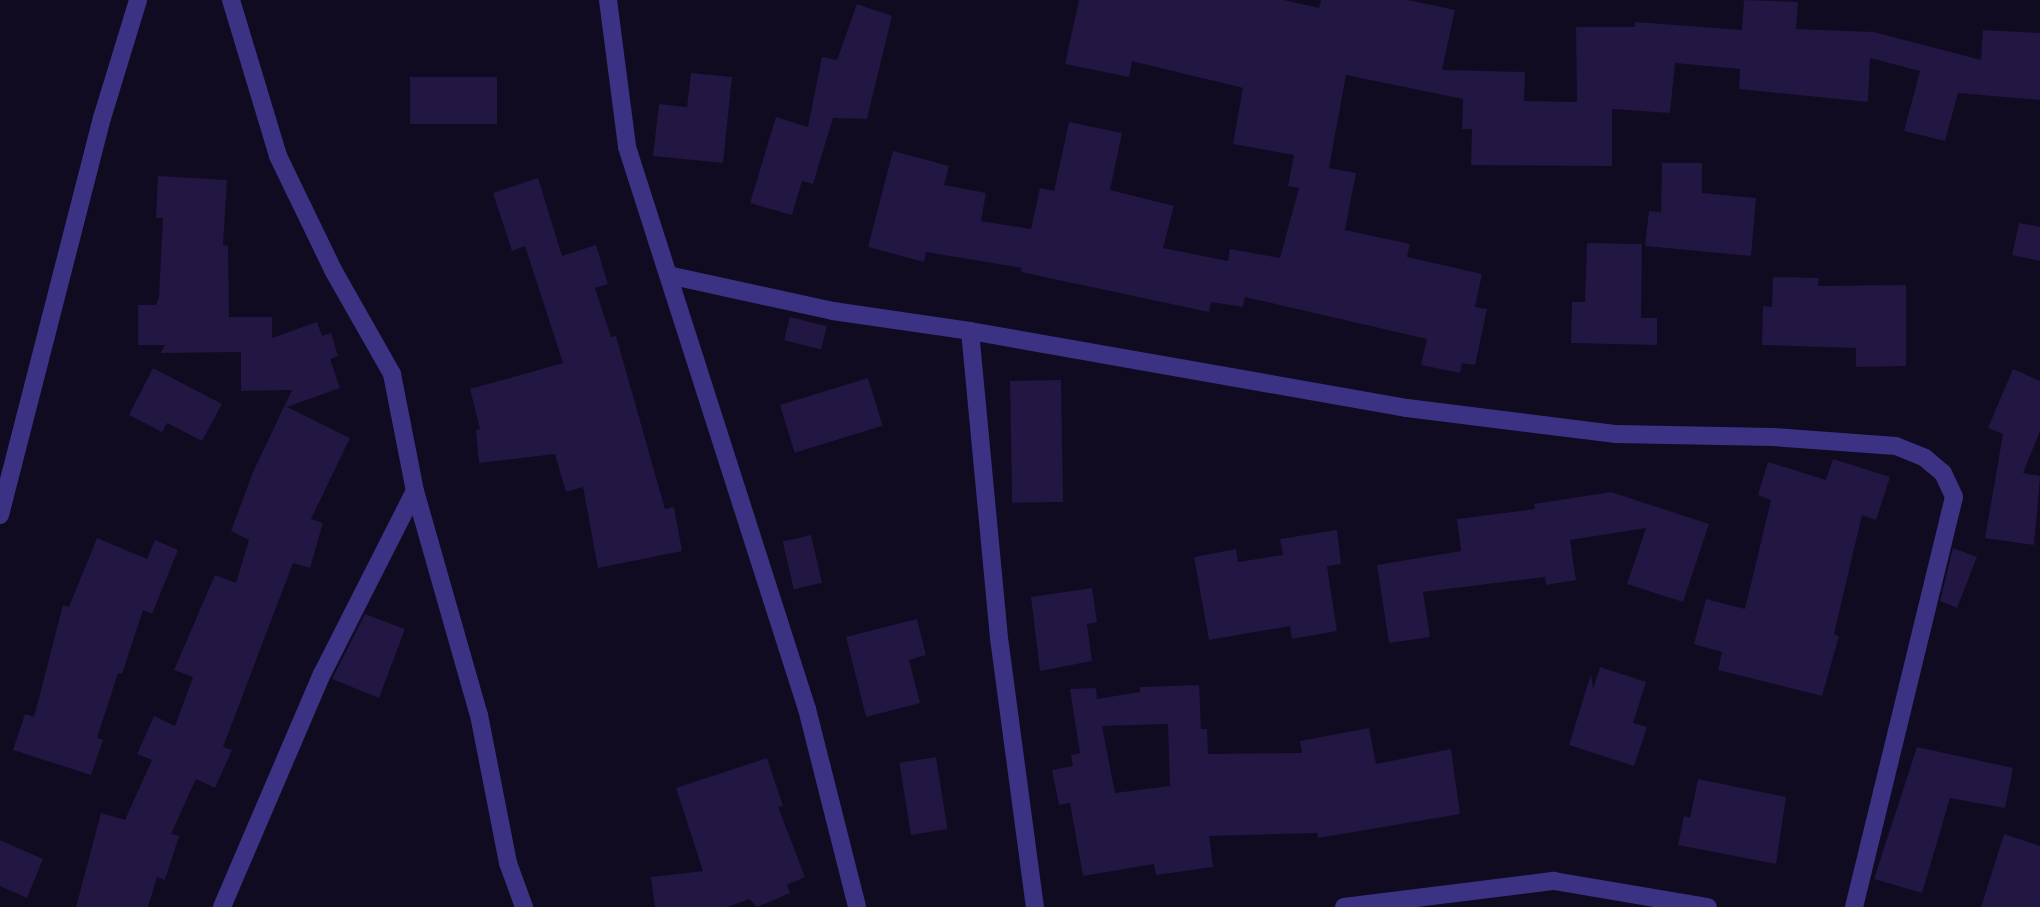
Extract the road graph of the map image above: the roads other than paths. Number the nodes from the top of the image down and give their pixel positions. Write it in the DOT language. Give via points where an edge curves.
graph roads {
  1 [pos="138,0"];
  2 [pos="231,0"];
  3 [pos="608,0"];
  4 [pos="668,275"];
  5 [pos="970,331"];
  6 [pos="415,491"];
  7 [pos="0,515"];
  8 [pos="222,907"];
  9 [pos="524,907"];
  10 [pos="857,907"];
  11 [pos="1035,907"];
  12 [pos="1344,907"];
  13 [pos="1708,907"];
  14 [pos="1854,907"];
  1 -- 7 [label="street" via="99,132"];
  2 -- 6 [label="street" via="278,156 333,270 392,374"];
  3 -- 4 [label="street" via="627,147"];
  4 -- 5 [label="street" via="832,311"];
  4 -- 10 [label="street" via="807,709"];
  5 -- 11 [label="street" via="999,639"];
  5 -- 14 [label="street" via="1407,408 1616,434 1773,437 1896,446 1925,458 1943,473 1954,497"];
  6 -- 8 [label="street" via="322,674"];
  6 -- 9 [label="street" via="479,715 509,863"];
  12 -- 13 [label="street" via="1554,881"];
}
